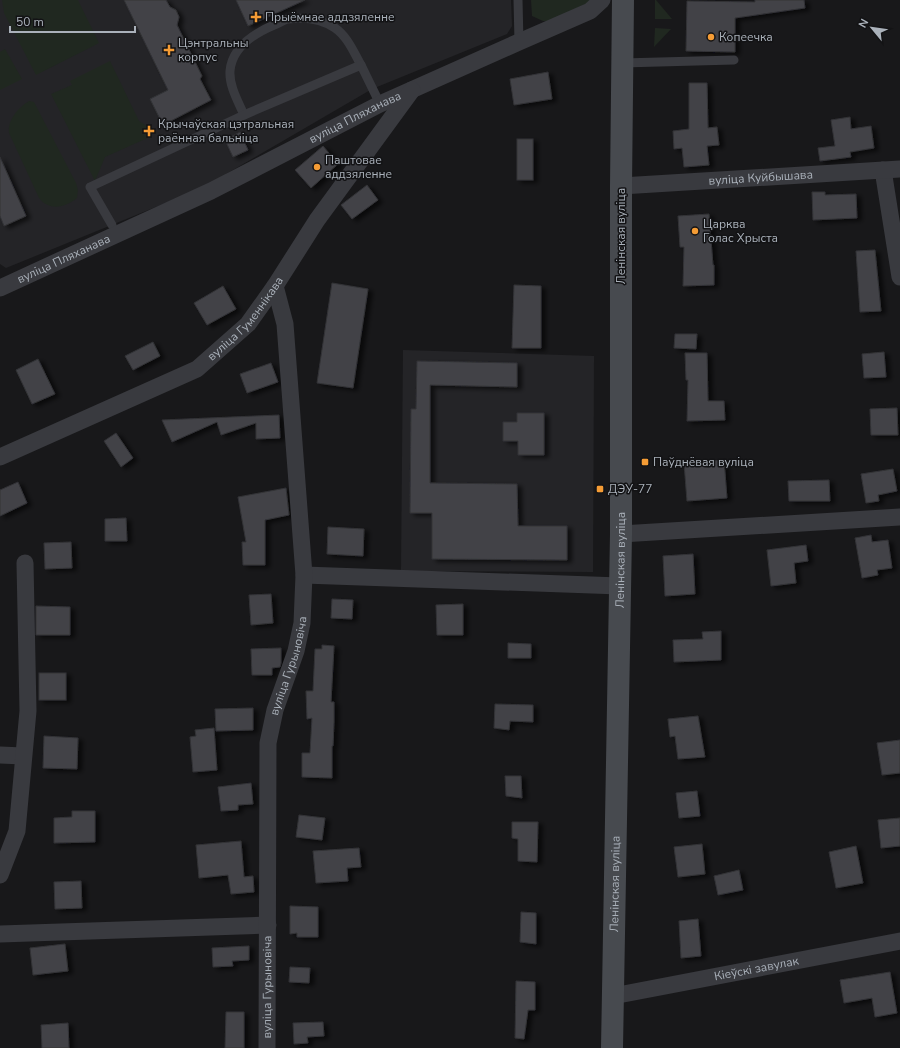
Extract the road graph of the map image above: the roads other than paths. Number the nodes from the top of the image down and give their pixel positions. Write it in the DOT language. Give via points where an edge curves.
graph roads {
  1 [pos="518,0"];
  2 [pos="602,0"];
  3 [pos="623,0"];
  4 [pos="519,42"];
  5 [pos="734,60"];
  6 [pos="622,63"];
  7 [pos="361,66"];
  8 [pos="414,88"];
  9 [pos="380,104"];
  10 [pos="244,115"];
  11 [pos="892,170"];
  12 [pos="621,186"];
  13 [pos="112,225"];
  14 [pos="900,276"];
  15 [pos="1,286"];
  16 [pos="275,286"];
  17 [pos="0,457"];
  18 [pos="900,517"];
  19 [pos="621,534"];
  20 [pos="25,563"];
  21 [pos="304,575"];
  22 [pos="620,586"];
  23 [pos="0,755"];
  24 [pos="23,756"];
  25 [pos="0,875"];
  26 [pos="268,925"];
  27 [pos="0,934"];
  28 [pos="900,941"];
  29 [pos="613,996"];
  30 [pos="267,1048"];
  31 [pos="612,1048"];
  1 -- 4 [label="lane"];
  2 -- 4 [label="street, вуліца Пляханава" via="590,11"];
  3 -- 6 [label="main road, Ленінская вуліца"];
  4 -- 8 [label="street, вуліца Пляханава"];
  5 -- 6 [label="lane"];
  6 -- 12 [label="main road, Ленінская вуліца"];
  7 -- 9 [label="lane"];
  7 -- 10 [label="lane"];
  7 -- 10 [label="lane" via="345,37 335,28 321,20 287,19 262,30 244,43 235,56 230,70 231,83"];
  8 -- 9 [label="street, вуліца Пляханава"];
  8 -- 16 [label="street, вуліца Гуменнікава" via="317,220"];
  9 -- 15 [label="street, вуліца Пляханава" via="211,190"];
  10 -- 13 [label="lane" via="90,187"];
  11 -- 12 [label="street, вуліца Куйбышава"];
  11 -- 14 [label="street"];
  12 -- 19 [label="main road, Ленінская вуліца"];
  16 -- 17 [label="street, вуліца Гуменнікава" via="248,324 197,369"];
  16 -- 21 [label="street, вуліца Гурыновіча" via="285,324"];
  18 -- 19 [label="street"];
  19 -- 22 [label="main road, Ленінская вуліца"];
  20 -- 24 [label="street" via="28,711"];
  21 -- 22 [label="street"];
  21 -- 26 [label="street, вуліца Гурыновіча" via="302,623 298,644 275,710 268,743"];
  22 -- 29 [label="main road, Ленінская вуліца"];
  23 -- 24 [label="street"];
  24 -- 25 [label="street" via="18,831"];
  26 -- 27 [label="street"];
  26 -- 30 [label="street, вуліца Гурыновіча"];
  28 -- 29 [label="street, Кіеўскі завулак"];
  29 -- 31 [label="main road, Ленінская вуліца"];
}
